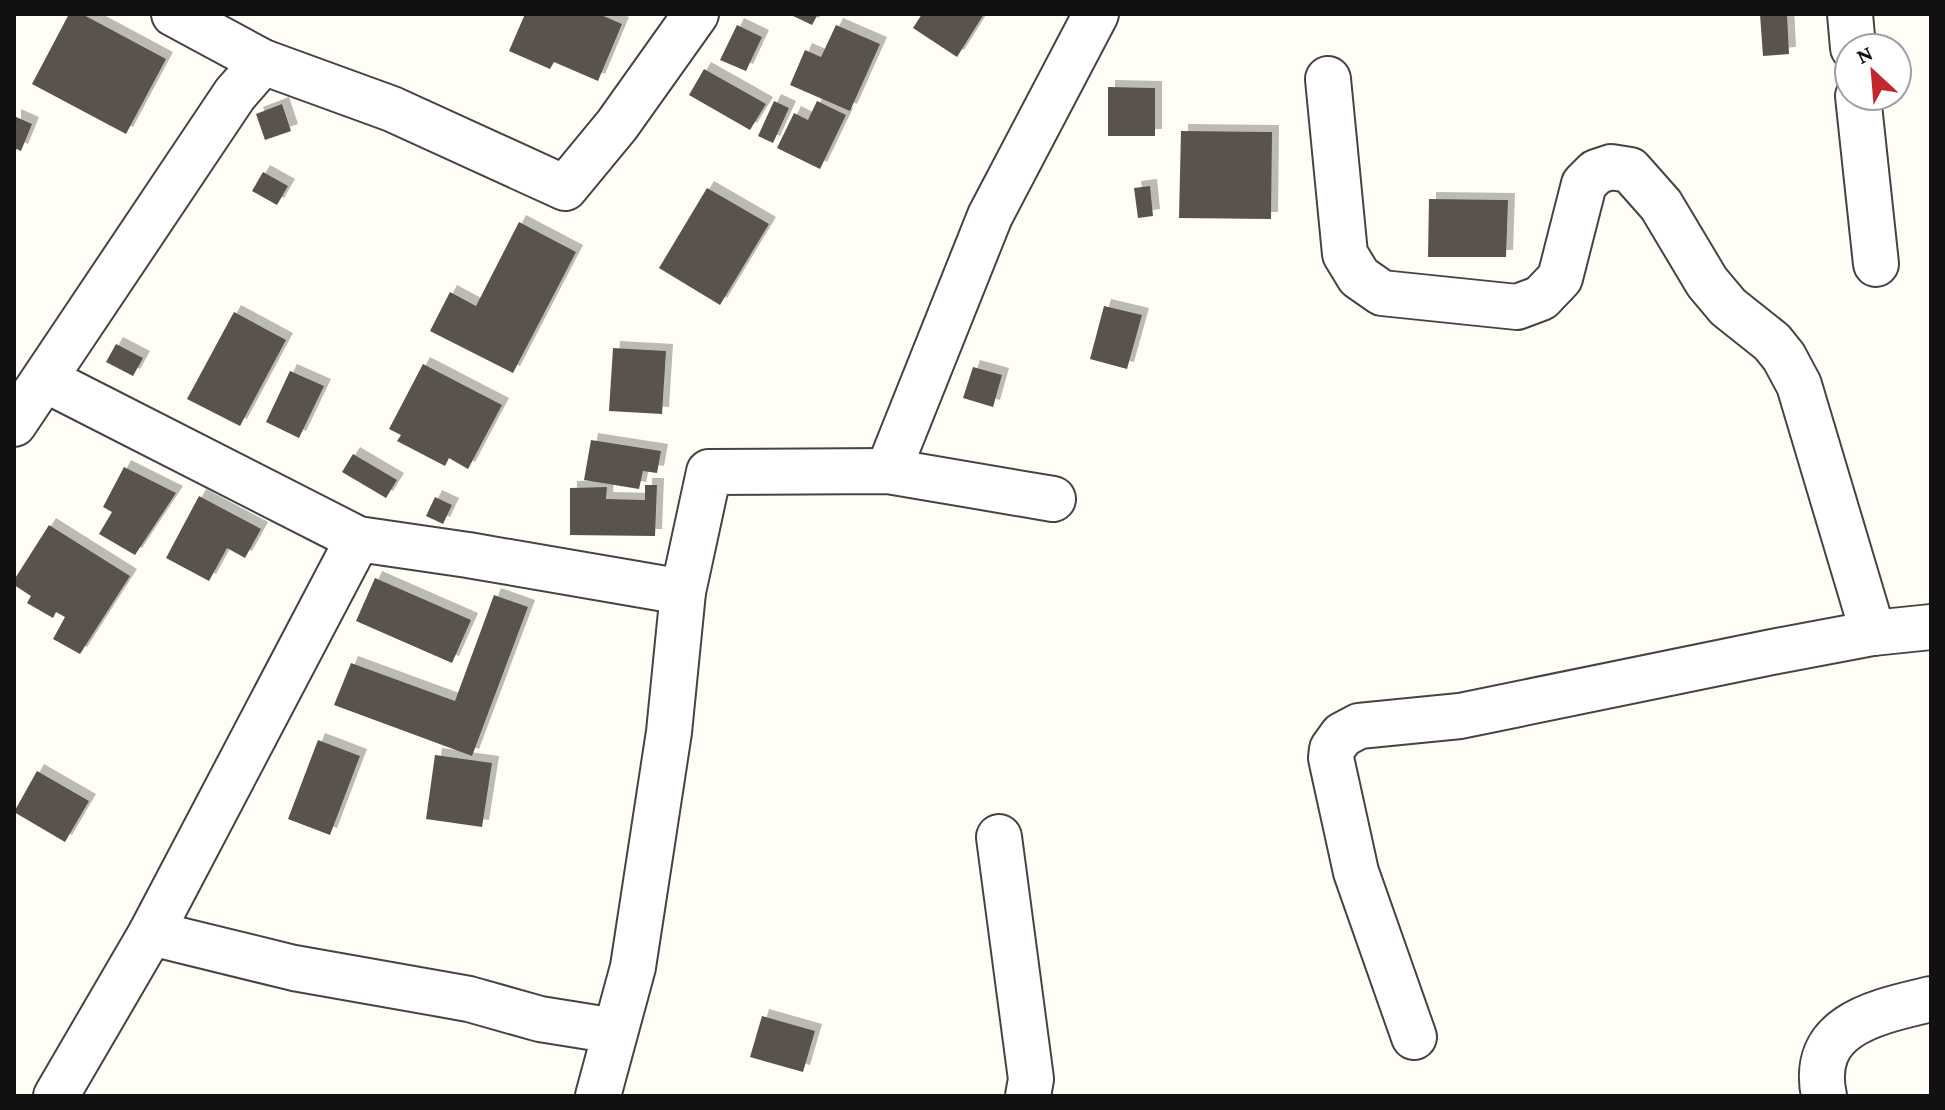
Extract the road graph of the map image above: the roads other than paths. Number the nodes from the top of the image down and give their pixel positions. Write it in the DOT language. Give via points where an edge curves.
graph roads {
  1 [pos="174,14"];
  2 [pos="696,14"];
  3 [pos="1096,14"];
  4 [pos="263,62"];
  5 [pos="1328,79"];
  6 [pos="1860,112"];
  7 [pos="1876,264"];
  8 [pos="46,380"];
  9 [pos="14,424"];
  10 [pos="888,471"];
  11 [pos="1053,499"];
  12 [pos="358,539"];
  13 [pos="683,592"];
  14 [pos="1931,627"];
  15 [pos="1873,633"];
  16 [pos="999,837"];
  17 [pos="151,933"];
  18 [pos="1931,999"];
  19 [pos="615,1031"];
  20 [pos="1414,1037"];
  21 [pos="56,1096"];
  22 [pos="598,1096"];
  23 [pos="1028,1096"];
  24 [pos="1824,1096"];
  1 -- 4 [label="street"];
  2 -- 4 [label="street" via="565,188 392,109"];
  3 -- 10 [label="street" via="990,216"];
  4 -- 8 [label="street" via="235,94"];
  5 -- 15 [label="street" via="1345,254 1359,277 1382,293 1517,307 1541,298 1560,278 1584,184 1611,167 1630,170 1661,205 1707,282 1728,307 1772,342 1799,385"];
  6 -- 7 [label="street"];
  8 -- 9 [label="street"];
  8 -- 12 [label="street"];
  10 -- 11 [label="street"];
  10 -- 13 [label="street" via="709,472"];
  12 -- 13 [label="street"];
  12 -- 17 [label="street"];
  13 -- 19 [label="street" via="669,732 638,936"];
  14 -- 15 [label="street"];
  15 -- 20 [label="street" via="1460,716 1359,726 1342,735 1331,758 1356,872"];
  16 -- 23 [label="street" via="1031,1079"];
  17 -- 19 [label="street" via="294,968"];
  17 -- 21 [label="street"];
  18 -- 24 [label="street" via="1851,1024 1822,1060"];
  19 -- 22 [label="street"];
}
